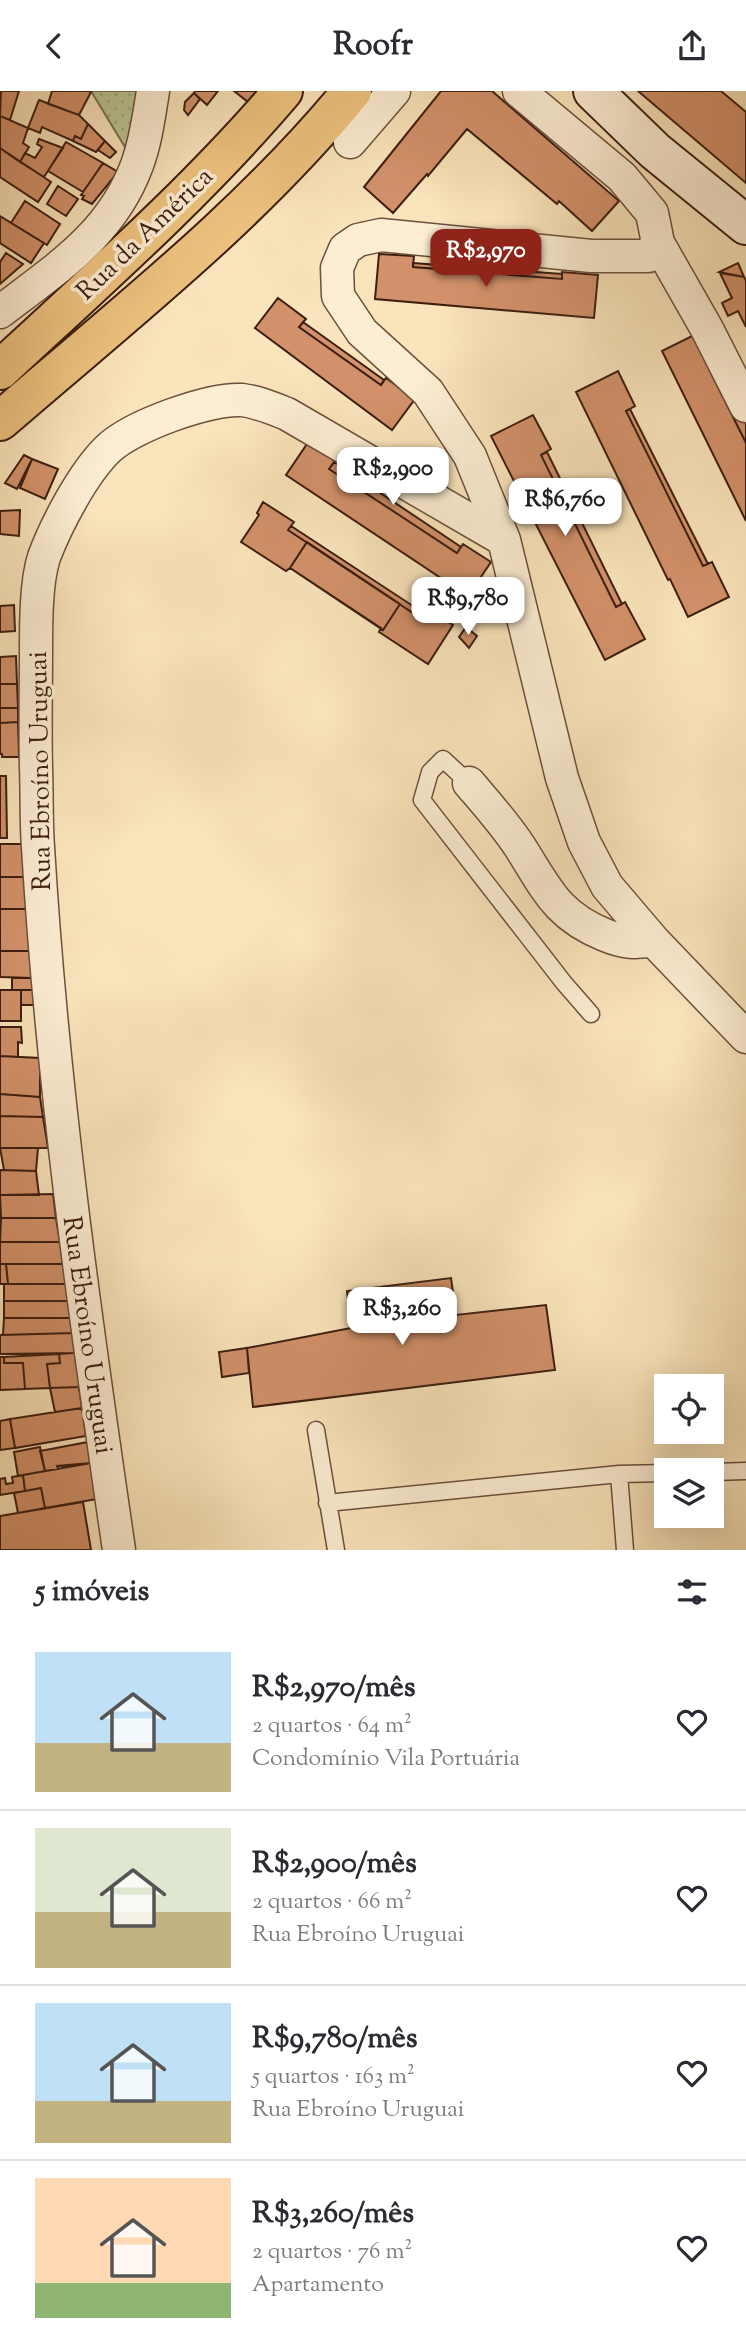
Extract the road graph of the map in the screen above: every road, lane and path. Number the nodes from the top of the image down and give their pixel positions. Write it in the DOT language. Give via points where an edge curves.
graph roads {
  1 [pos="153,91"];
  2 [pos="283,91"];
  3 [pos="394,91"];
  4 [pos="519,91"];
  5 [pos="593,91"];
  6 [pos="346,98"];
  7 [pos="350,142"];
  8 [pos="746,225"];
  9 [pos="658,243"];
  10 [pos="0,311"];
  11 [pos="0,370"];
  12 [pos="746,406"];
  13 [pos="0,421"];
  14 [pos="504,540"];
  15 [pos="469,783"];
  16 [pos="653,940"];
  17 [pos="591,1014"];
  18 [pos="746,1037"];
  19 [pos="316,1430"];
  20 [pos="746,1471"];
  21 [pos="724,1472"];
  22 [pos="654,1473"];
  23 [pos="619,1474"];
  24 [pos="327,1503"];
  25 [pos="120,1550"];
  26 [pos="336,1550"];
  27 [pos="625,1550"];
  1 -- 10 [label="street" via="138,163 101,229"];
  2 -- 11 [label="main road, Rua da América" via="165,216"];
  3 -- 7 [label="street"];
  4 -- 9 [label="street" via="637,193 652,213"];
  5 -- 8 [label="street" via="655,152"];
  6 -- 13 [label="main road" via="209,240"];
  9 -- 12 [label="street"];
  9 -- 14 [label="street" via="648,255 635,257 381,235 358,240 345,249 337,268 338,296 362,331 428,392 452,426 470,456"];
  14 -- 16 [label="street" via="562,778 584,842 607,886"];
  14 -- 25 [label="street, Rua Ebroíno Uruguai" via="286,414 242,400 215,402 153,423 107,450 76,492 43,559 36,613 37,846 82,1296"];
  15 -- 16 [label="street" via="497,815 552,898 571,917 619,940"];
  15 -- 17 [label="lane" via="443,759 430,772 422,800"];
  16 -- 18 [label="street"];
  19 -- 24 [label="lane"];
  20 -- 21 [label="lane"];
  22 -- 23 [label="lane"];
  23 -- 24 [label="lane"];
  23 -- 27 [label="lane"];
  24 -- 26 [label="lane"];
}
